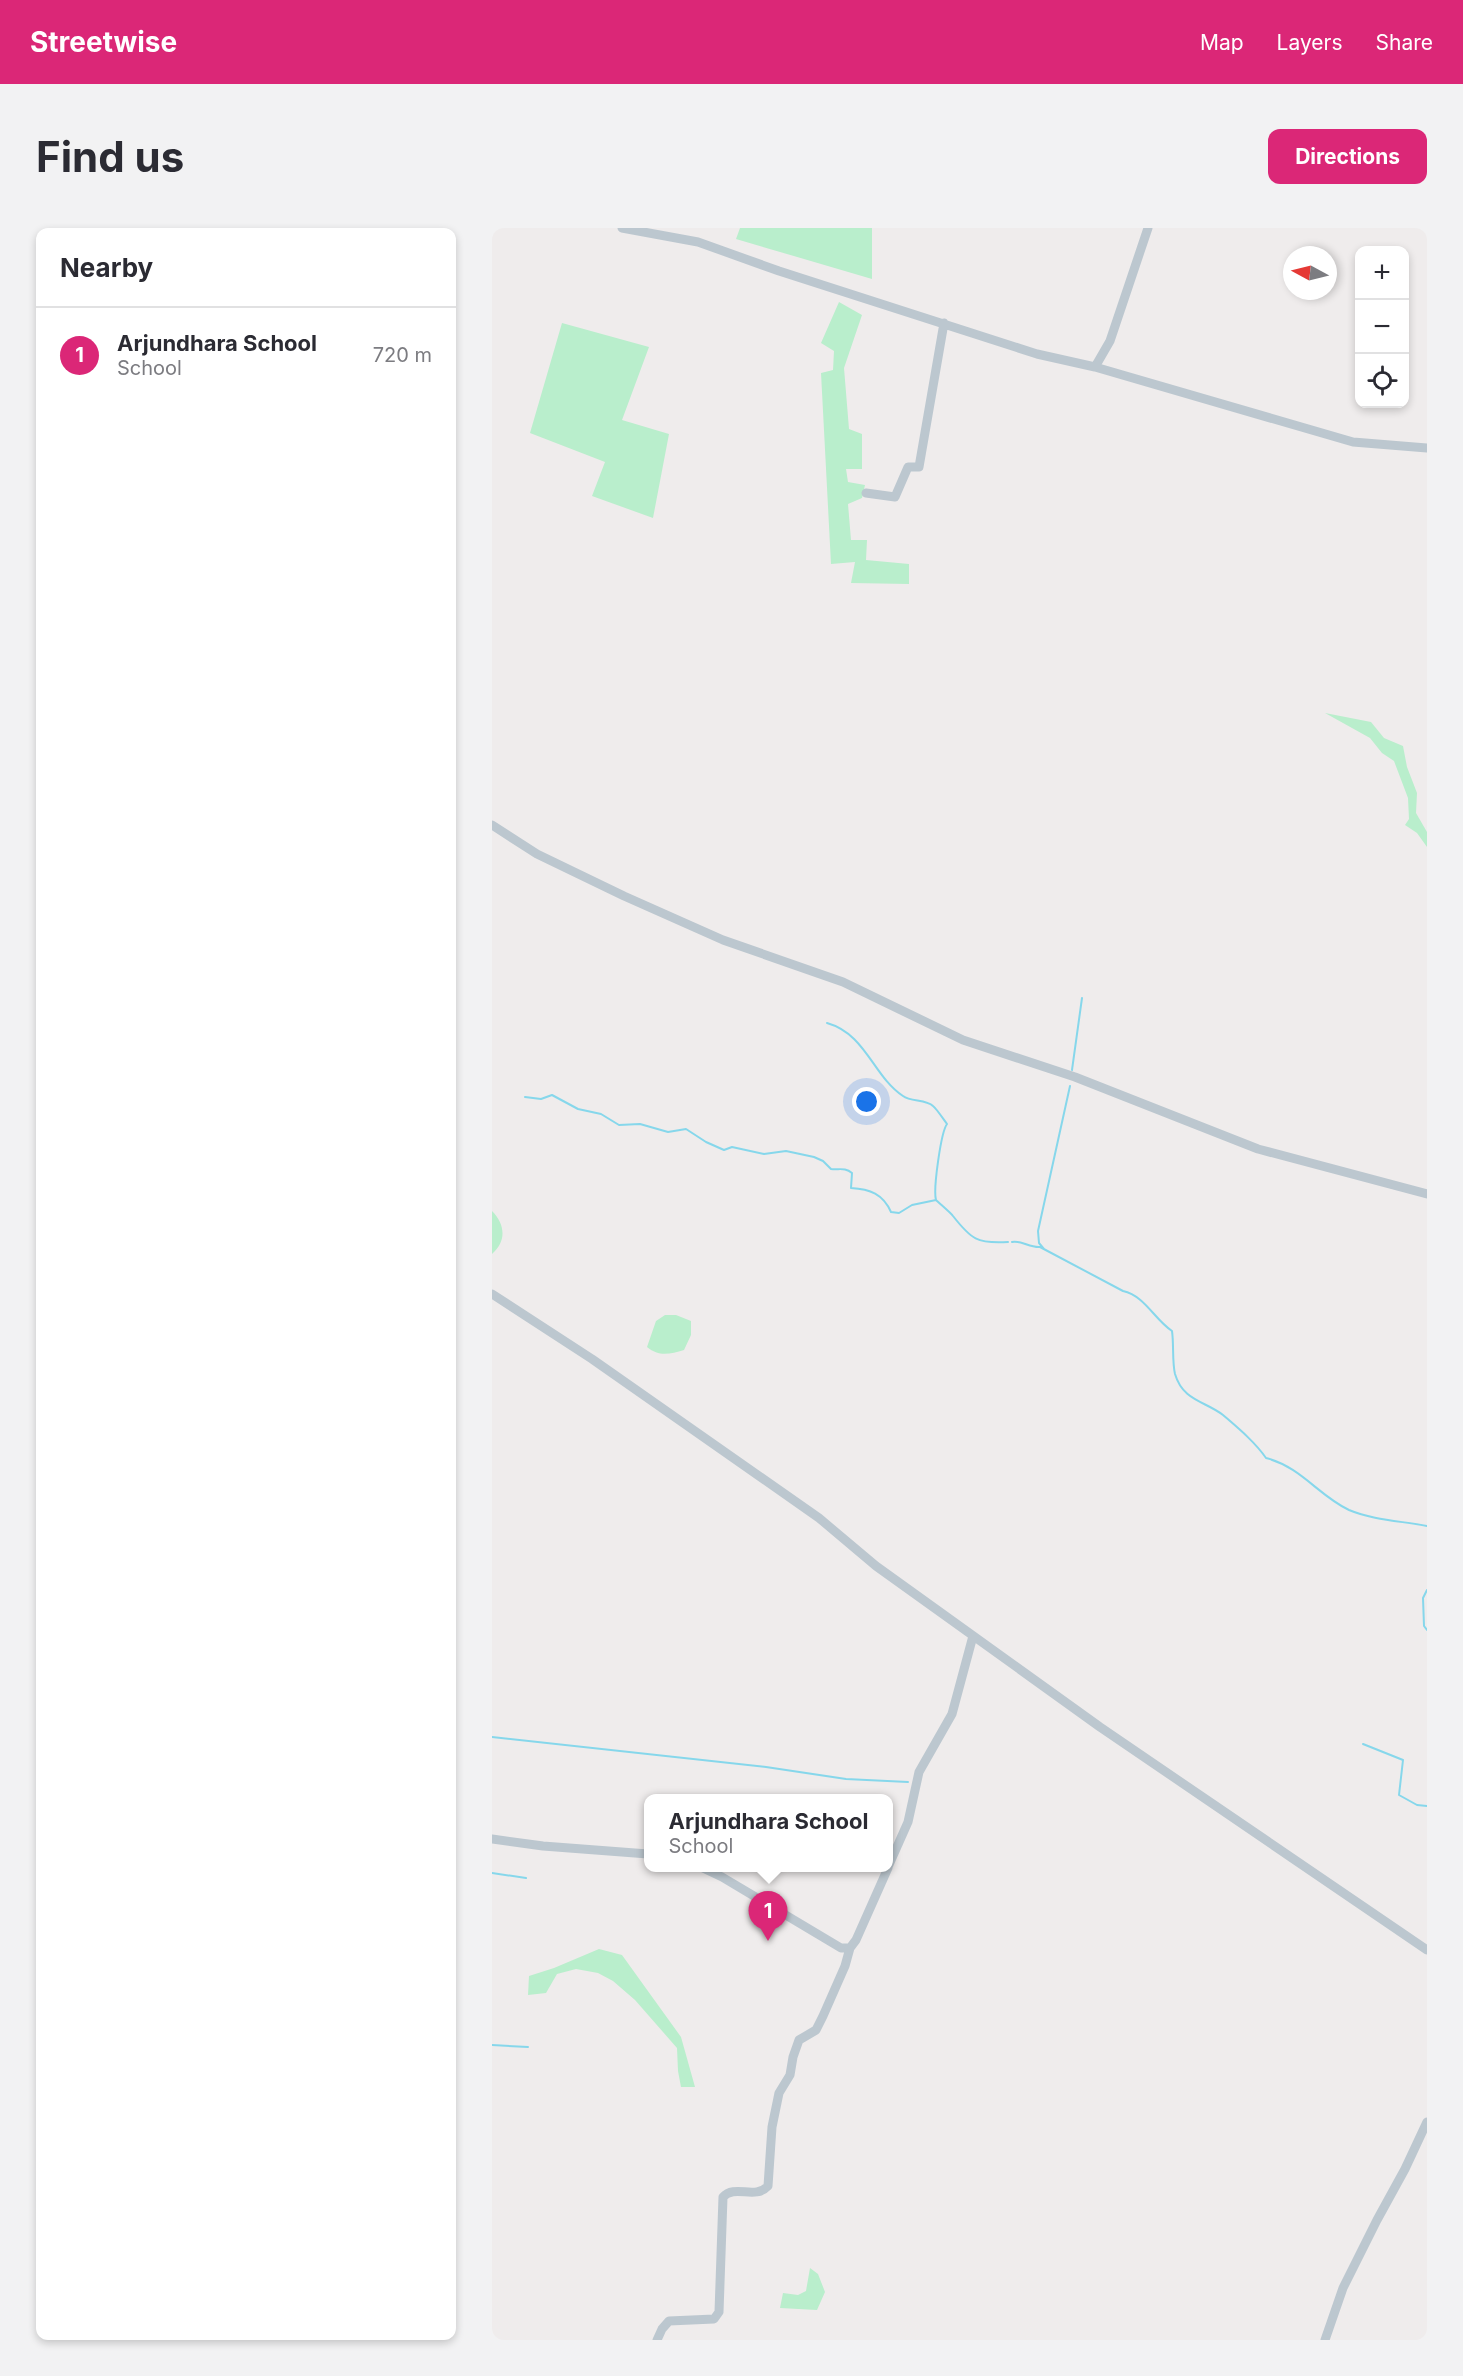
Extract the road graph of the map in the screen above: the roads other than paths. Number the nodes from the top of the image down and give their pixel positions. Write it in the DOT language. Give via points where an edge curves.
graph roads {
  1 [pos="622,228"];
  2 [pos="1148,228"];
  3 [pos="944,323"];
  4 [pos="1095,368"];
  5 [pos="1427,448"];
  6 [pos="866,493"];
  7 [pos="492,825"];
  8 [pos="1427,1194"];
  9 [pos="492,1294"];
  10 [pos="973,1636"];
  11 [pos="492,1839"];
  12 [pos="644,1854"];
  13 [pos="893,1856"];
  14 [pos="711,1872"];
  15 [pos="886,1872"];
  16 [pos="850,1948"];
  17 [pos="1427,1950"];
  18 [pos="1427,2122"];
  19 [pos="657,2340"];
  20 [pos="1325,2340"];
  1 -- 3 [label="street" via="698,242"];
  2 -- 4 [label="street" via="1110,342"];
  3 -- 4 [label="street" via="1037,354"];
  3 -- 6 [label="street" via="919,467 908,467 895,497"];
  4 -- 5 [label="street" via="1353,442"];
  7 -- 8 [label="street" via="537,854 624,896 723,940 843,982 963,1040 1075,1077 1258,1149"];
  9 -- 10 [label="street" via="601,1365 819,1518 876,1566"];
  10 -- 13 [label="street" via="952,1714 919,1772 908,1822"];
  10 -- 17 [label="street"];
  11 -- 12 [label="street"];
  14 -- 16 [label="street" via="841,1948"];
  15 -- 16 [label="street"];
  16 -- 19 [label="street" via="823,2016 816,2030 799,2040 790,2075 779,2093 768,2186 762,2192 727,2193 723,2197 719,2312 714,2319 669,2321"];
  18 -- 20 [label="street" via="1343,2288"];
}
